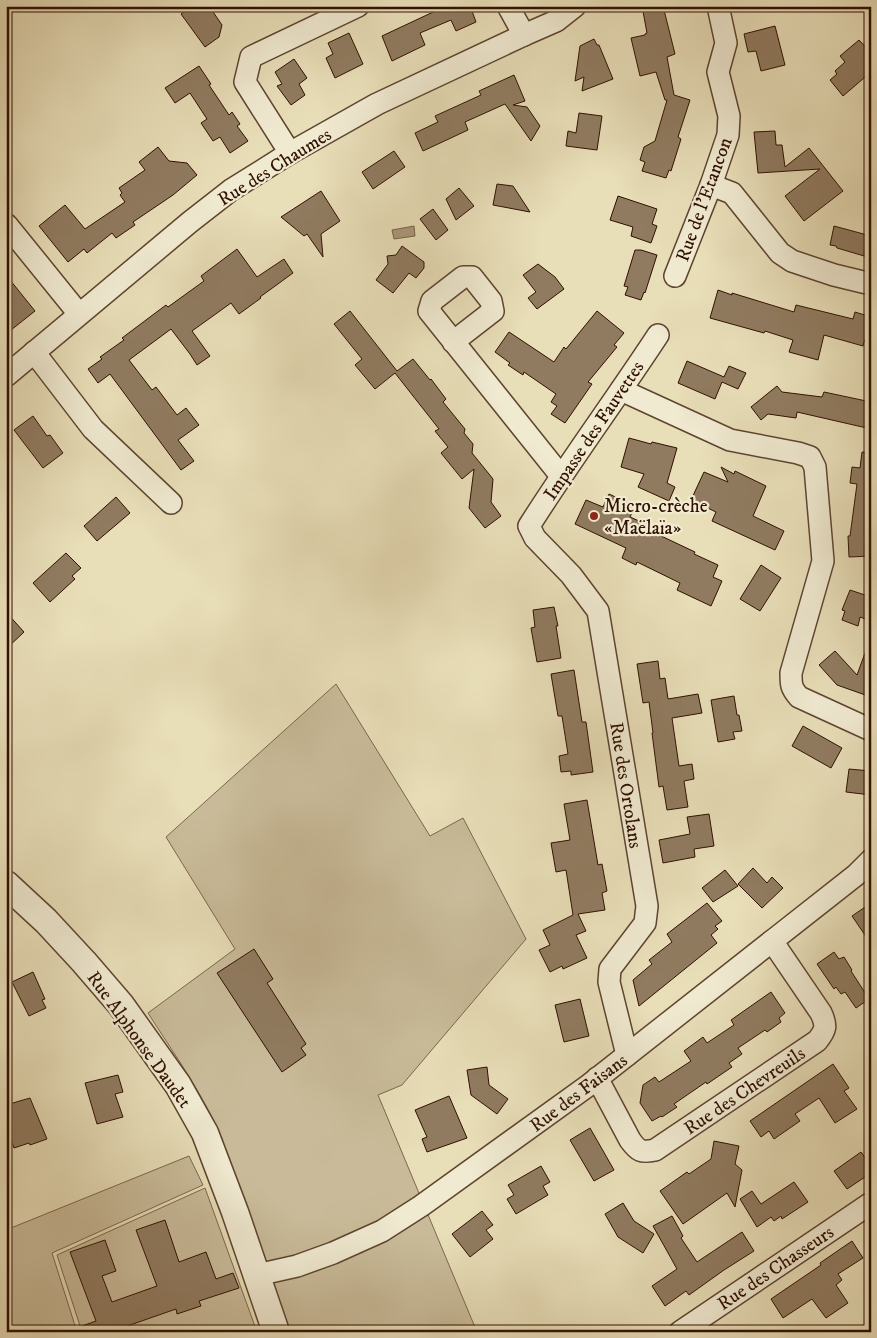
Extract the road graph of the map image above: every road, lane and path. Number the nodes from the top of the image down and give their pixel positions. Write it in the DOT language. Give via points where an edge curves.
graph roads {
  1 [pos="358,6"];
  2 [pos="508,6"];
  3 [pos="575,6"];
  4 [pos="718,6"];
  5 [pos="524,35"];
  6 [pos="290,153"];
  7 [pos="710,185"];
  8 [pos="8,225"];
  9 [pos="675,276"];
  10 [pos="871,284"];
  11 [pos="79,314"];
  12 [pos="658,335"];
  13 [pos="453,342"];
  14 [pos="34,352"];
  15 [pos="6,376"];
  16 [pos="621,390"];
  17 [pos="561,476"];
  18 [pos="171,503"];
  19 [pos="529,526"];
  20 [pos="871,730"];
  21 [pos="871,860"];
  22 [pos="6,884"];
  23 [pos="772,941"];
  24 [pos="627,1055"];
  25 [pos="597,1078"];
  26 [pos="871,1203"];
  27 [pos="257,1276"];
  28 [pos="276,1332"];
  29 [pos="680,1332"];
  1 -- 6 [label="street" via="251,57 245,82"];
  2 -- 5 [label="street"];
  3 -- 5 [label="street, Rue des Chaumes" via="556,21"];
  4 -- 7 [label="street, Rue de l'Etancon" via="726,43 718,72 730,116 728,135"];
  5 -- 6 [label="street, Rue des Chaumes" via="377,104"];
  6 -- 11 [label="street, Rue des Chaumes" via="231,190"];
  7 -- 9 [label="street, Rue de l'Etancon"];
  7 -- 10 [label="street" via="732,193 780,253 792,261"];
  8 -- 11 [label="street"];
  11 -- 14 [label="street, Rue des Chaumes"];
  12 -- 16 [label="street, Impasse des Fauvettes"];
  13 -- 17 [label="street"];
  14 -- 15 [label="street, Rue des Chaumes"];
  14 -- 18 [label="street" via="93,429"];
  16 -- 17 [label="street, Impasse des Fauvettes"];
  16 -- 20 [label="street" via="730,440 810,457 816,468 823,561 791,673 791,684 800,697"];
  17 -- 19 [label="street, Impasse des Fauvettes"];
  19 -- 24 [label="street, Rue des Ortolans" via="535,538 571,575 598,611 647,906 645,923 610,969 608,982"];
  21 -- 23 [label="street, Rue des Faisans"];
  22 -- 27 [label="street, Rue Alphonse Daudet" via="46,921 121,1005 178,1085 205,1133"];
  23 -- 24 [label="street, Rue des Faisans"];
  23 -- 25 [label="street, Rue des Chevreuils" via="826,1023 817,1041 655,1150 646,1152 637,1149 630,1140"];
  24 -- 25 [label="street, Rue des Faisans"];
  25 -- 27 [label="street, Rue des Faisans" via="382,1231 333,1254"];
  26 -- 29 [label="street, Rue des Chasseurs"];
  27 -- 28 [label="street, Rue Alphonse Daudet"];
}
